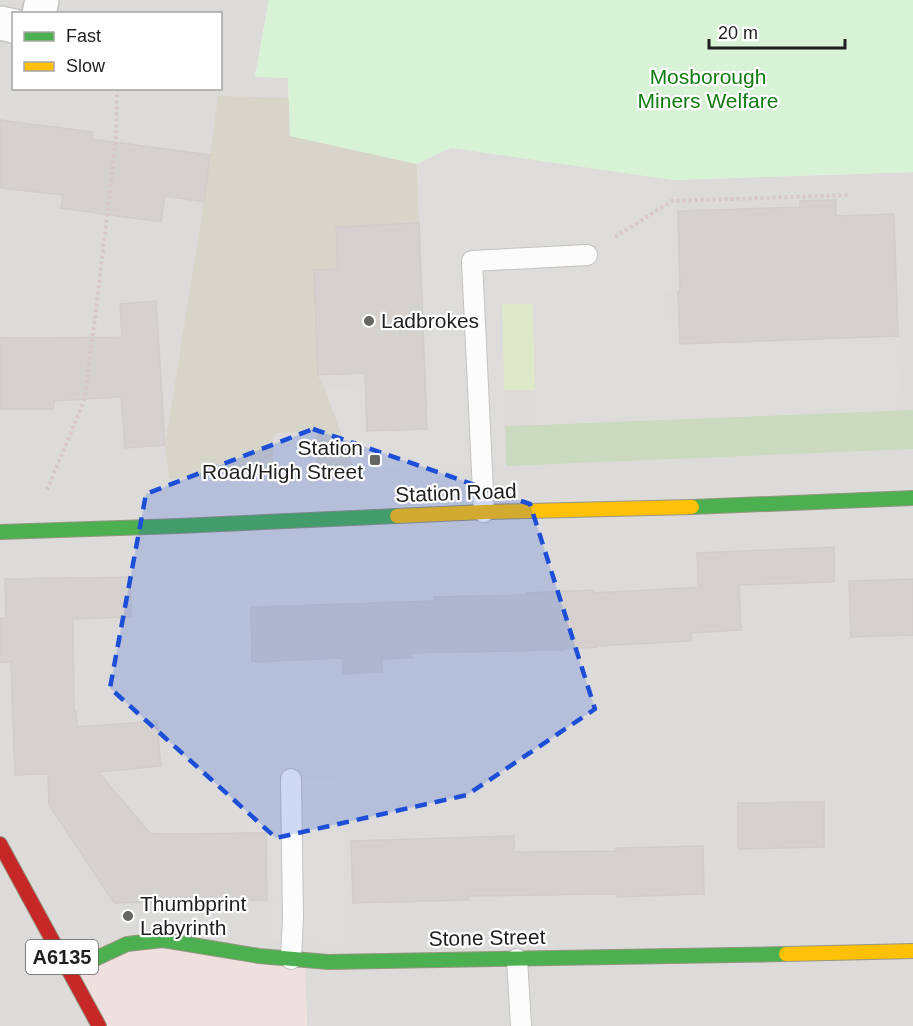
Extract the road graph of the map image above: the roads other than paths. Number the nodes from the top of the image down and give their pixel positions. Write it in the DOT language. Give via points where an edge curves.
graph roads {
  1 [pos="587,255"];
  2 [pos="913,498"];
  3 [pos="484,512"];
  4 [pos="0,532"];
  5 [pos="291,779"];
  6 [pos="0,844"];
  7 [pos="913,951"];
  8 [pos="291,959"];
  9 [pos="517,959"];
  10 [pos="69,971"];
  11 [pos="99,1026"];
  12 [pos="521,1026"];
  1 -- 3 [label="lane" via="472,261"];
  2 -- 3 [label="main road, Station Road"];
  3 -- 4 [label="main road, Station Road"];
  5 -- 8 [label="lane"];
  6 -- 10 [label="main road, A6135"];
  7 -- 9 [label="main road, Stone Street"];
  8 -- 9 [label="main road, Stone Street"];
  8 -- 10 [label="main road, Stone Street" via="163,940 127,944"];
  9 -- 12 [label="lane"];
  10 -- 11 [label="main road, A6135"];
}
